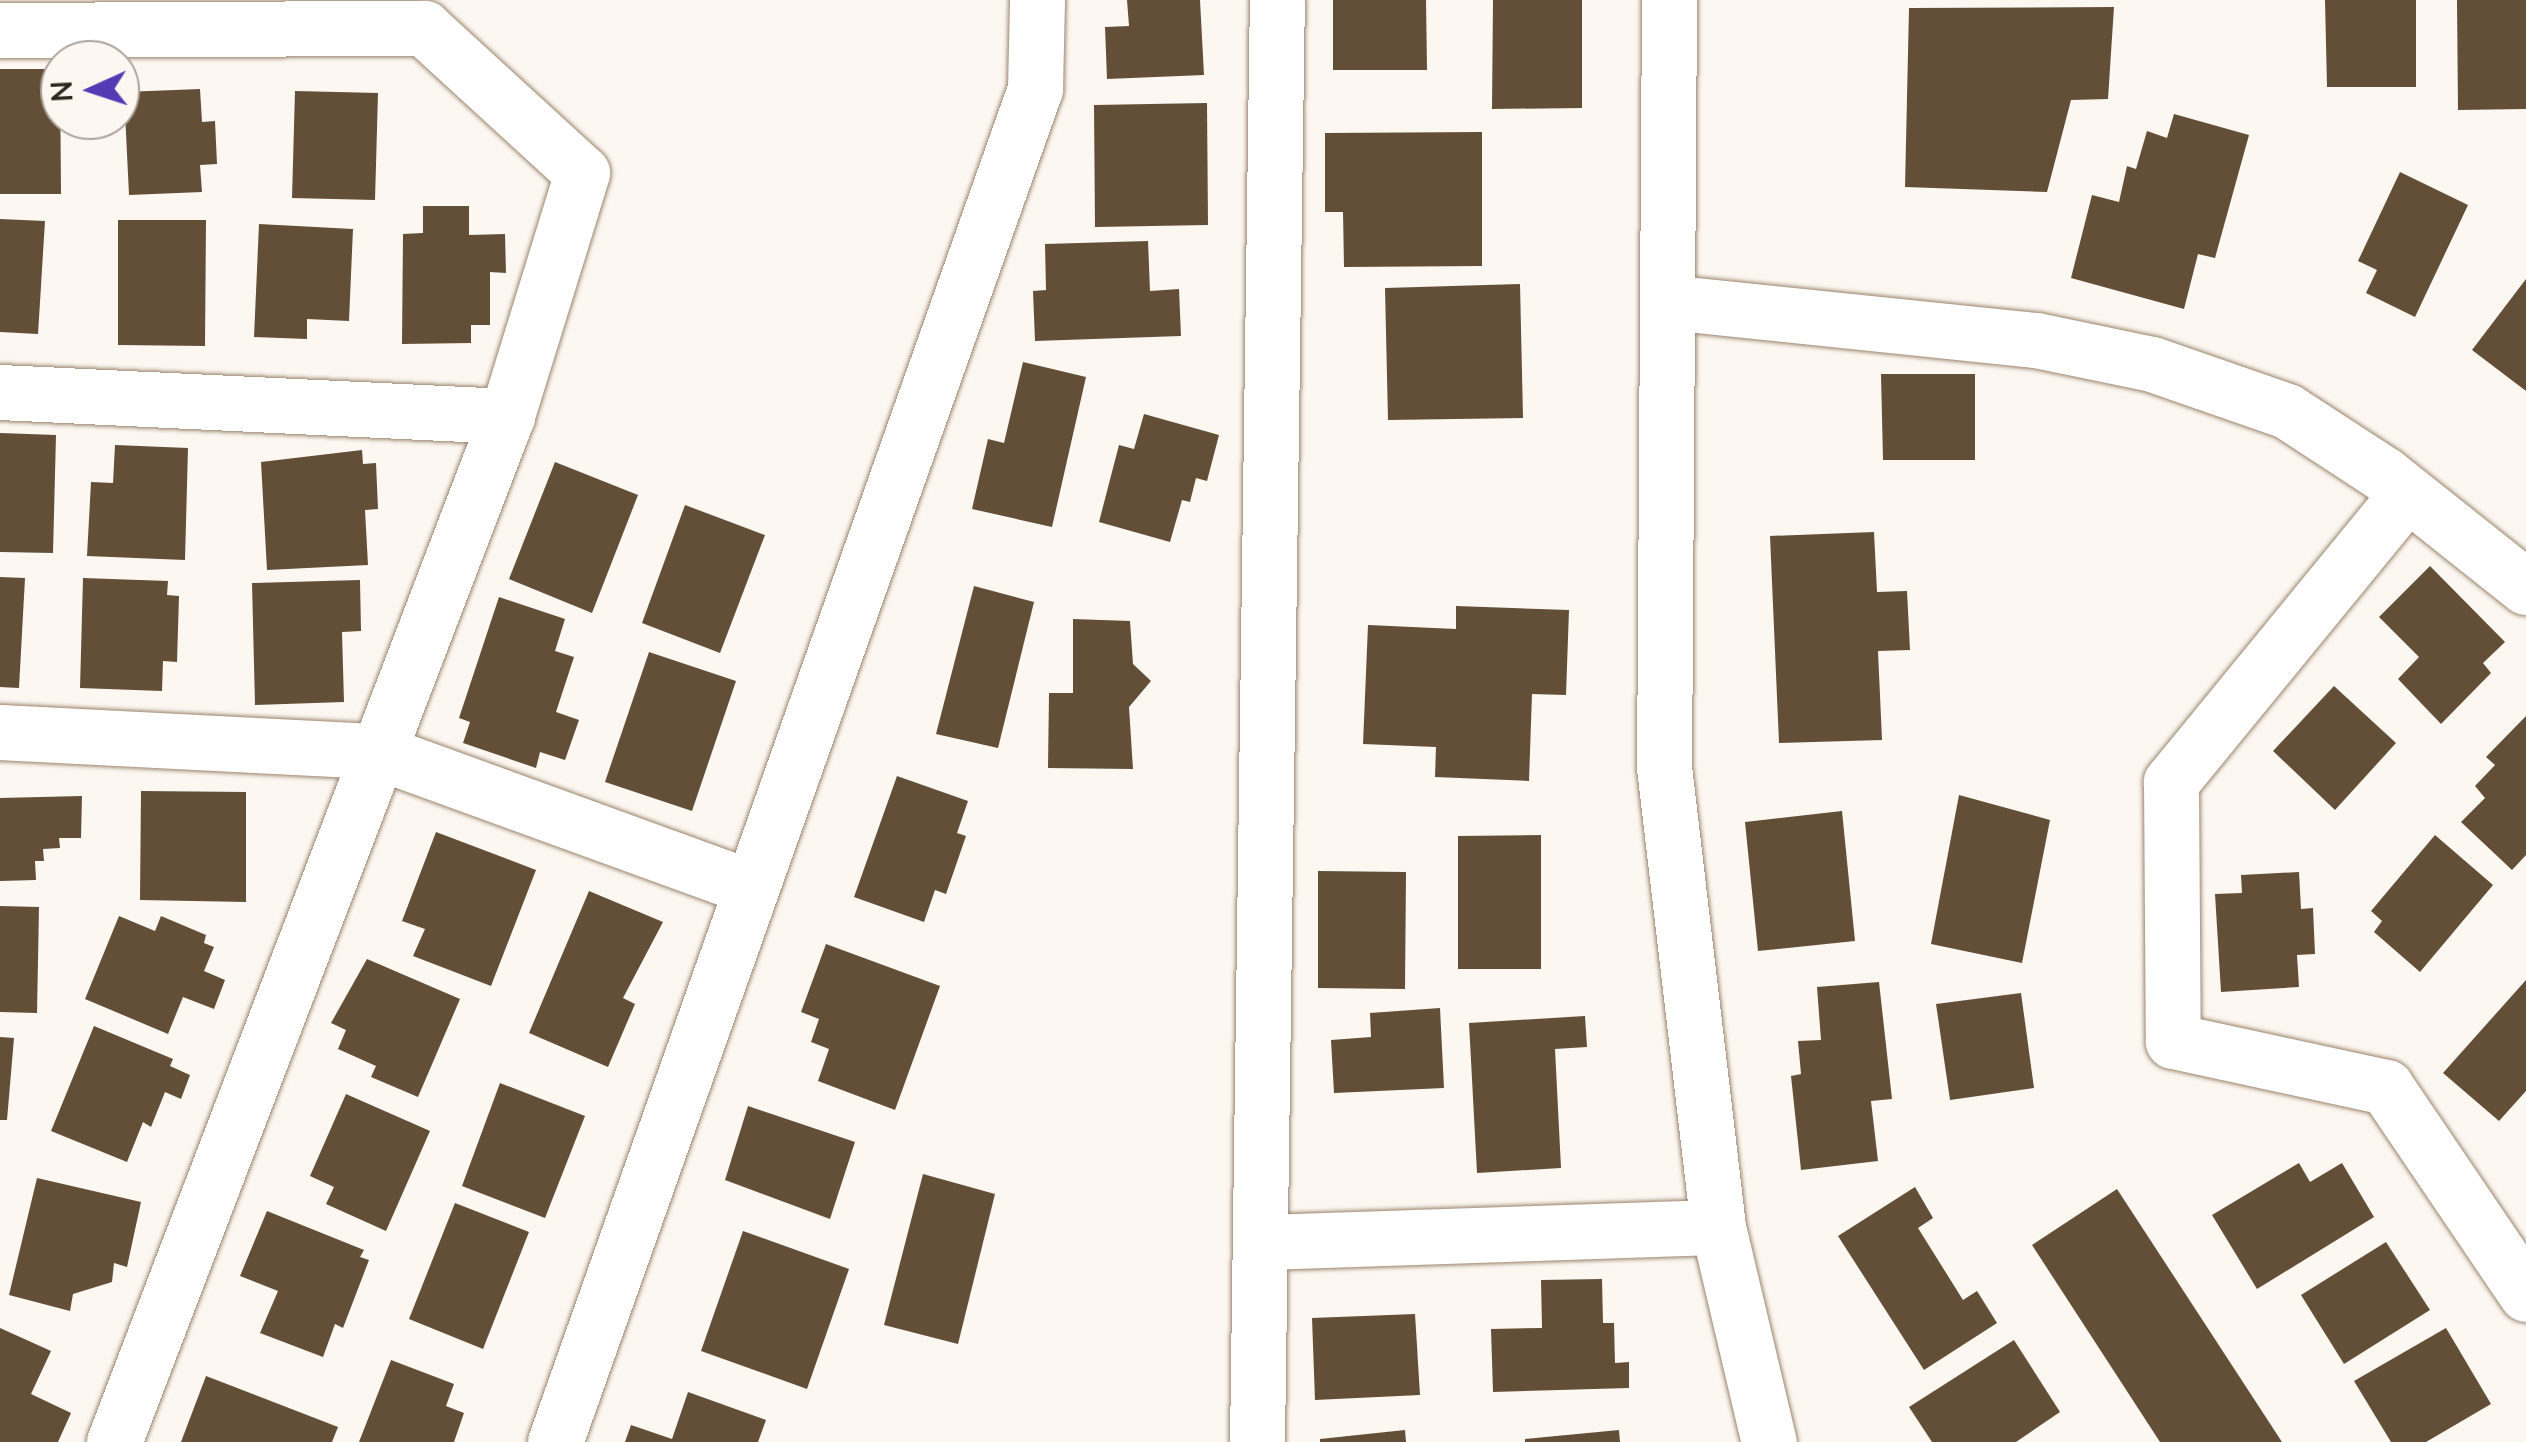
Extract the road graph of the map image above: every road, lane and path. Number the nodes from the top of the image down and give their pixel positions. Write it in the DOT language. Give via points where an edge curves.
graph roads {
  1 [pos="1037,0"];
  2 [pos="1278,0"];
  3 [pos="1669,0"];
  4 [pos="0,30"];
  5 [pos="1667,302"];
  6 [pos="0,392"];
  7 [pos="507,416"];
  8 [pos="2405,496"];
  9 [pos="2526,587"];
  10 [pos="0,732"];
  11 [pos="376,751"];
  12 [pos="750,888"];
  13 [pos="1718,1227"];
  14 [pos="1262,1242"];
  15 [pos="2526,1294"];
  16 [pos="114,1442"];
  17 [pos="555,1442"];
  18 [pos="1257,1442"];
  19 [pos="1769,1442"];
  1 -- 12 [label="street" via="1034,89"];
  2 -- 14 [label="street"];
  3 -- 5 [label="street"];
  4 -- 7 [label="street" via="424,28 582,173"];
  5 -- 8 [label="street" via="2036,340 2152,364 2287,412 2385,475"];
  5 -- 13 [label="street" via="1664,768"];
  6 -- 7 [label="street"];
  7 -- 11 [label="street"];
  8 -- 9 [label="street"];
  8 -- 15 [label="street" via="2171,782 2173,1041 2386,1087"];
  10 -- 11 [label="street"];
  11 -- 12 [label="street"];
  11 -- 16 [label="street"];
  12 -- 17 [label="street"];
  13 -- 14 [label="street"];
  13 -- 19 [label="street"];
  14 -- 18 [label="street"];
}
